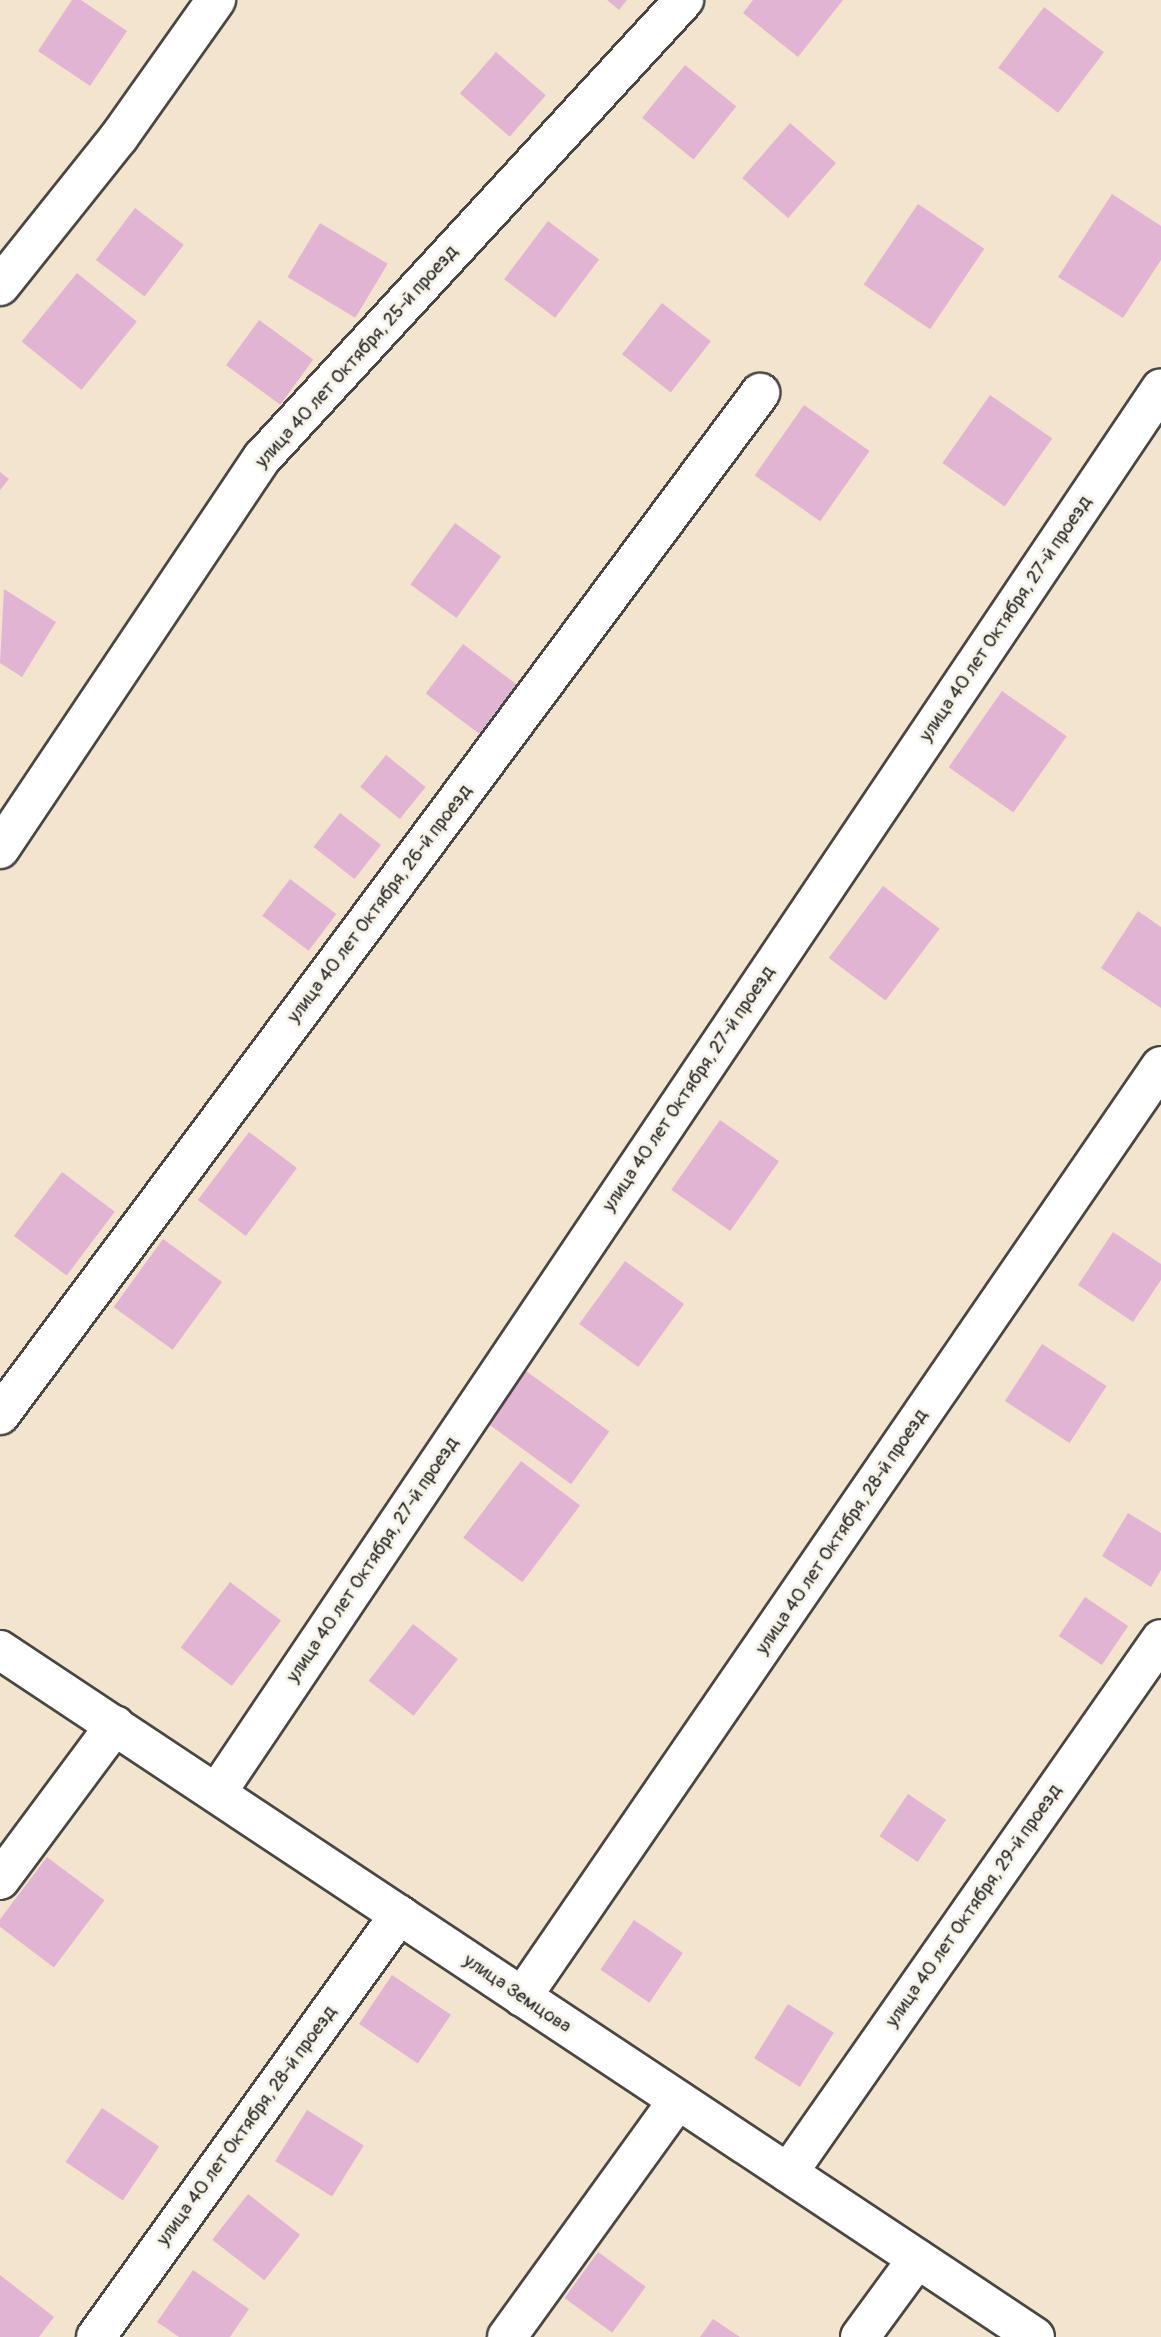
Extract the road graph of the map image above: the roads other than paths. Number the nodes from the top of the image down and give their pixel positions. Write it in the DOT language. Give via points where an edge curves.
graph roads {
  1 [pos="216,0"];
  2 [pos="684,0"];
  3 [pos="0,286"];
  4 [pos="1161,388"];
  5 [pos="760,393"];
  6 [pos="0,849"];
  7 [pos="1161,1066"];
  8 [pos="0,1415"];
  9 [pos="1161,1639"];
  10 [pos="0,1650"];
  11 [pos="115,1725"];
  12 [pos="218,1791"];
  13 [pos="0,1880"];
  14 [pos="399,1915"];
  15 [pos="522,1997"];
  16 [pos="678,2100"];
  17 [pos="788,2173"];
  18 [pos="917,2259"];
  19 [pos="96,2337"];
  20 [pos="508,2337"];
  21 [pos="860,2337"];
  22 [pos="1035,2337"];
  1 -- 3 [label="street" via="119,137"];
  2 -- 6 [label="street, улица 40 лет Октября, 25-й проезд" via="262,458"];
  4 -- 12 [label="street, улица 40 лет Октября, 27-й проезд"];
  5 -- 8 [label="street, улица 40 лет Октября, 26-й проезд"];
  7 -- 15 [label="street, улица 40 лет Октября, 28-й проезд"];
  9 -- 17 [label="street, улица 40 лет Октября, 29-й проезд"];
  10 -- 11 [label="street, улица Земцова"];
  11 -- 12 [label="street, улица Земцова"];
  11 -- 13 [label="street"];
  12 -- 14 [label="street, улица Земцова"];
  14 -- 15 [label="street, улица Земцова"];
  14 -- 19 [label="street, улица 40 лет Октября, 28-й проезд"];
  15 -- 16 [label="street, улица Земцова"];
  16 -- 17 [label="street, улица Земцова"];
  16 -- 20 [label="street"];
  17 -- 18 [label="street, улица Земцова"];
  18 -- 21 [label="street"];
  18 -- 22 [label="street, улица Земцова"];
}
